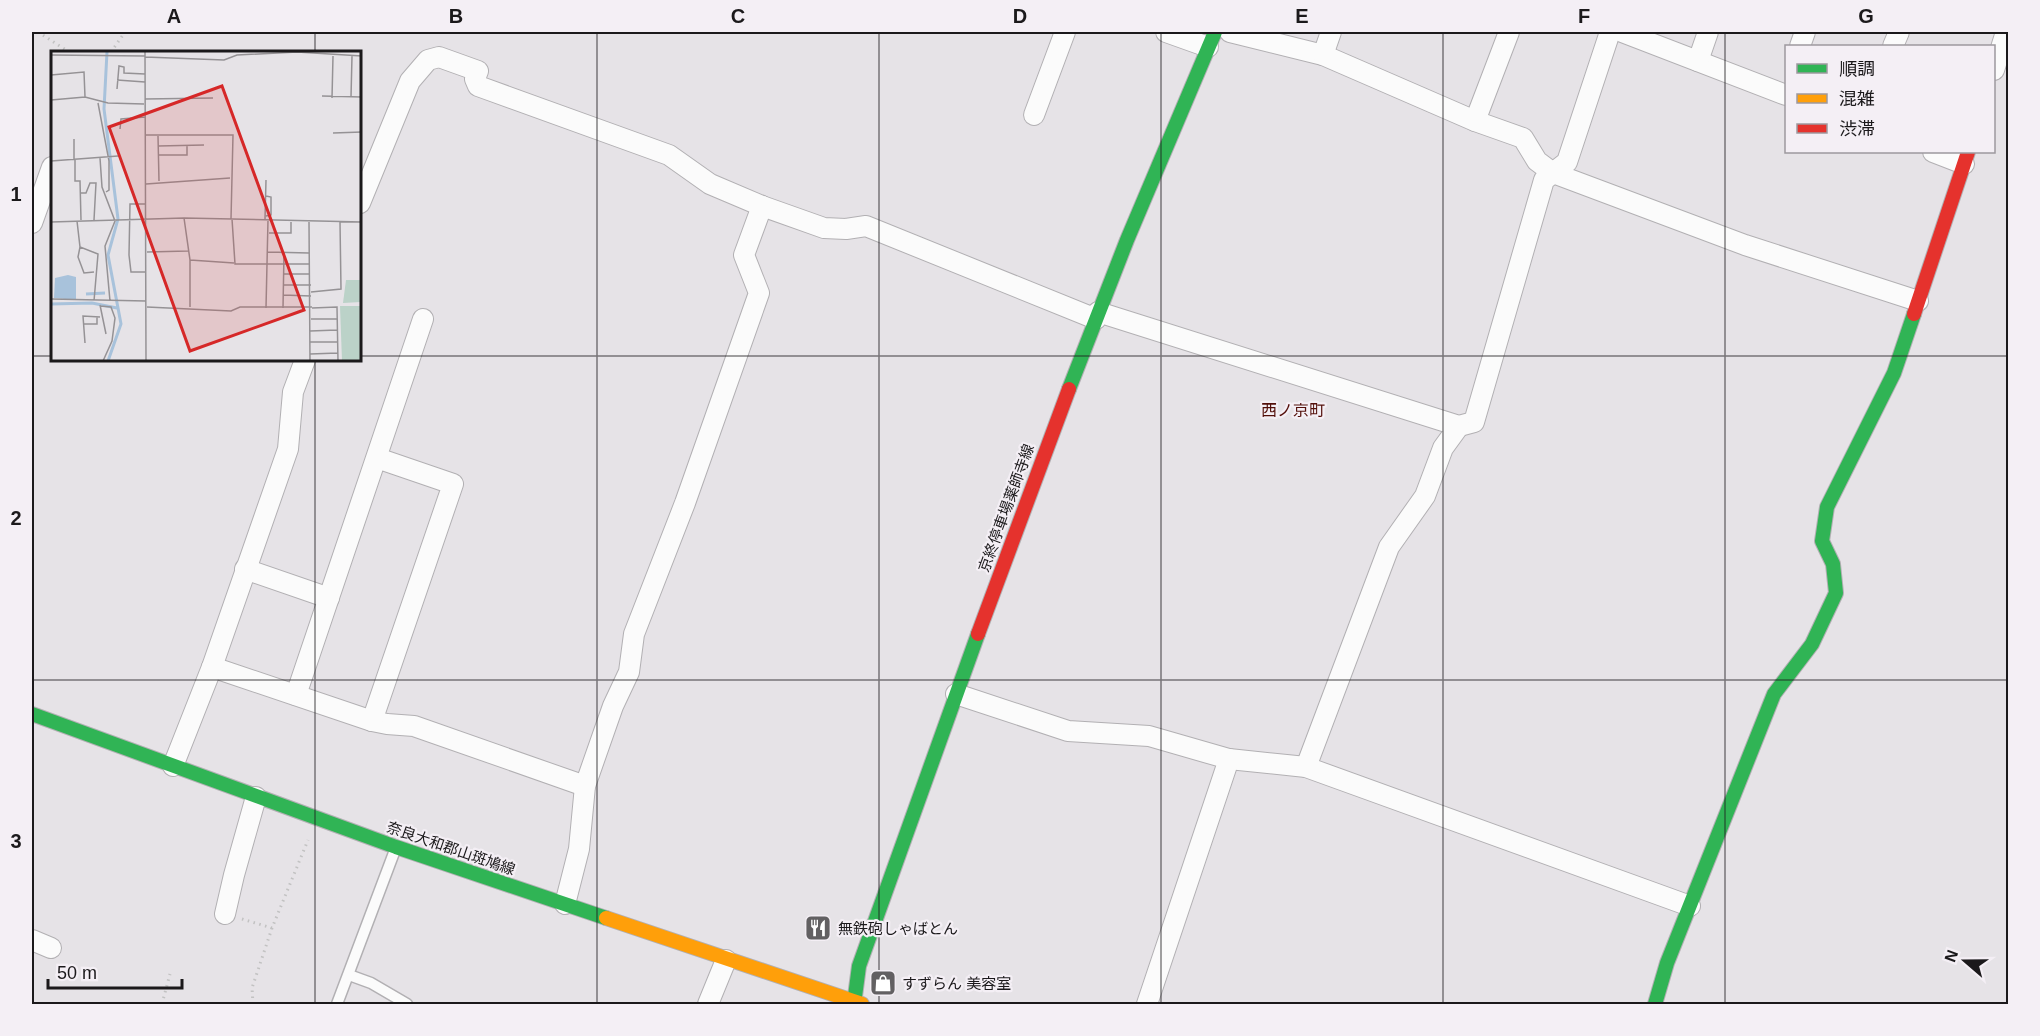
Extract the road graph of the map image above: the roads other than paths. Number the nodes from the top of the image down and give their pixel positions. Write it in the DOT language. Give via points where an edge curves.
graph roads {
  1 [pos="1065,32"];
  2 [pos="1230,32"];
  3 [pos="1331,32"];
  4 [pos="1509,32"];
  5 [pos="1610,32"];
  6 [pos="1622,32"];
  7 [pos="1708,32"];
  8 [pos="2006,32"];
  9 [pos="1175,33"];
  10 [pos="1212,39"];
  11 [pos="1323,55"];
  12 [pos="1698,61"];
  13 [pos="1995,67"];
  14 [pos="1785,90"];
  15 [pos="1034,115"];
  16 [pos="1475,121"];
  17 [pos="1938,153"];
  18 [pos="1966,158"];
  19 [pos="51,170"];
  20 [pos="1553,173"];
  21 [pos="365,174"];
  22 [pos="362,191"];
  23 [pos="762,206"];
  24 [pos="32,224"];
  25 [pos="1918,301"];
  26 [pos="1097,315"];
  27 [pos="423,319"];
  28 [pos="304,362"];
  29 [pos="1460,426"];
  30 [pos="376,458"];
  31 [pos="245,569"];
  32 [pos="329,598"];
  33 [pos="212,667"];
  34 [pos="956,694"];
  35 [pos="296,695"];
  36 [pos="32,714"];
  37 [pos="372,721"];
  38 [pos="1229,759"];
  39 [pos="173,766"];
  40 [pos="1306,767"];
  41 [pos="585,786"];
  42 [pos="256,796"];
  43 [pos="396,847"];
  44 [pos="565,904"];
  45 [pos="1690,906"];
  46 [pos="225,914"];
  47 [pos="32,940"];
  48 [pos="51,948"];
  49 [pos="726,960"];
  50 [pos="349,975"];
  51 [pos="856,1004"];
  52 [pos="337,1005"];
  53 [pos="407,1005"];
  54 [pos="708,1005"];
  55 [pos="1147,1005"];
  56 [pos="1655,1005"];
  1 -- 15 [label="street"];
  2 -- 11 [label="street"];
  3 -- 11 [label="street"];
  4 -- 16 [label="street"];
  5 -- 20 [label="street" via="1567,162"];
  6 -- 12 [label="street"];
  7 -- 12 [label="street"];
  8 -- 13 [label="street"];
  9 -- 10 [label="street"];
  10 -- 26 [label="main road, 京終停車場薬師寺線"];
  11 -- 16 [label="street"];
  12 -- 14 [label="street"];
  16 -- 20 [label="street" via="1523,138 1537,161"];
  17 -- 18 [label="street"];
  18 -- 25 [label="main road"];
  19 -- 24 [label="street"];
  20 -- 25 [label="street" via="1745,246"];
  20 -- 29 [label="street" via="1544,180 1474,422"];
  21 -- 22 [label="street"];
  21 -- 23 [label="street" via="410,81 428,60 439,57 478,71 478,86 669,155 710,184"];
  23 -- 26 [label="street" via="824,228 866,226"];
  23 -- 41 [label="street" via="744,255 759,293 634,634 629,672"];
  25 -- 45 [label="main road" via="1894,373 1827,507 1822,541 1833,564 1836,592 1812,644 1774,694"];
  26 -- 29 [label="street"];
  26 -- 34 [label="main road, 京終停車場薬師寺線"];
  27 -- 30 [label="street"];
  28 -- 31 [label="street" via="293,392 288,449"];
  29 -- 40 [label="street" via="1443,448 1425,495 1389,547"];
  30 -- 32 [label="street"];
  30 -- 37 [label="street" via="453,484"];
  31 -- 32 [label="street"];
  31 -- 33 [label="street"];
  32 -- 35 [label="street"];
  33 -- 35 [label="street"];
  33 -- 39 [label="street"];
  34 -- 38 [label="street" via="1068,731 1149,736"];
  34 -- 51 [label="main road, 京終停車場薬師寺線" via="859,966"];
  35 -- 37 [label="street"];
  36 -- 39 [label="main road, 奈良大和郡山斑鳩線"];
  37 -- 41 [label="street" via="414,726"];
  38 -- 40 [label="street"];
  38 -- 55 [label="street"];
  39 -- 42 [label="main road, 奈良大和郡山斑鳩線"];
  40 -- 45 [label="street"];
  41 -- 44 [label="street" via="579,849"];
  42 -- 43 [label="main road, 奈良大和郡山斑鳩線"];
  42 -- 46 [label="street"];
  43 -- 44 [label="main road, 奈良大和郡山斑鳩線"];
  43 -- 50 [label="lane"];
  44 -- 49 [label="main road, 奈良大和郡山斑鳩線"];
  45 -- 56 [label="main road"];
  47 -- 48 [label="street"];
  49 -- 51 [label="main road, 奈良大和郡山斑鳩線"];
  49 -- 54 [label="street"];
  50 -- 52 [label="lane"];
  50 -- 53 [label="lane" via="371,982"];
}
